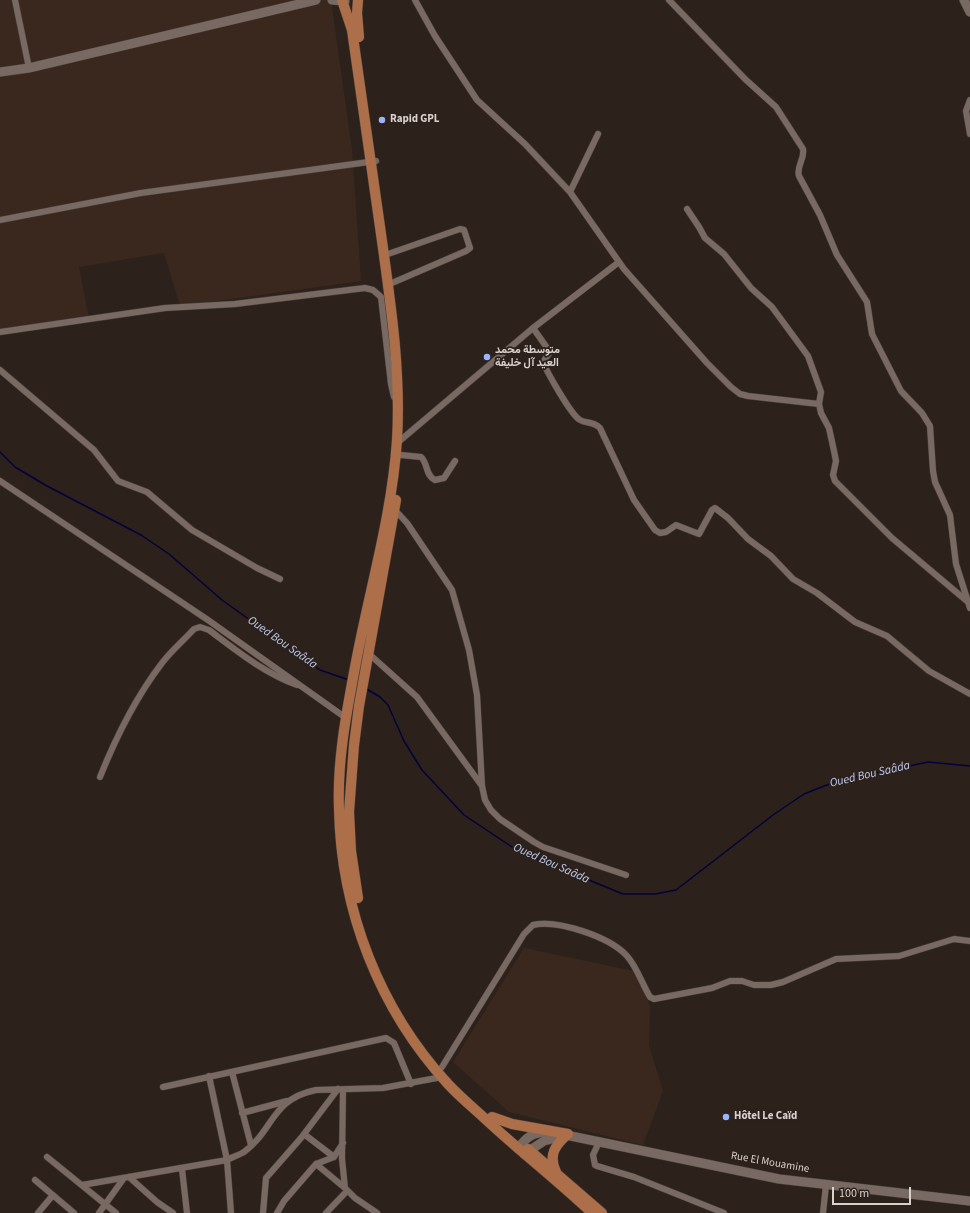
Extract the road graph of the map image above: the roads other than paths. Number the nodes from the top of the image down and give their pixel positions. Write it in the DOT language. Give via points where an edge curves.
graph roads {
  1 [pos="15,0"];
  2 [pos="316,0"];
  3 [pos="320,0"];
  4 [pos="332,0"];
  5 [pos="358,0"];
  6 [pos="415,0"];
  7 [pos="669,0"];
  8 [pos="964,0"];
  9 [pos="343,1"];
  10 [pos="970,12"];
  11 [pos="29,68"];
  12 [pos="0,72"];
  13 [pos="970,100"];
  14 [pos="598,134"];
  15 [pos="970,134"];
  16 [pos="373,161"];
  17 [pos="570,192"];
  18 [pos="686,209"];
  19 [pos="0,220"];
  20 [pos="388,254"];
  21 [pos="619,262"];
  22 [pos="392,283"];
  23 [pos="533,328"];
  24 [pos="0,332"];
  25 [pos="0,370"];
  26 [pos="819,404"];
  27 [pos="398,410"];
  28 [pos="399,442"];
  29 [pos="401,455"];
  30 [pos="455,461"];
  31 [pos="0,482"];
  32 [pos="395,510"];
  33 [pos="280,579"];
  34 [pos="969,605"];
  35 [pos="368,653"];
  36 [pos="305,688"];
  37 [pos="970,694"];
  38 [pos="347,713"];
  39 [pos="100,777"];
  40 [pos="482,786"];
  41 [pos="626,875"];
  42 [pos="970,941"];
  43 [pos="442,1067"];
  44 [pos="232,1072"];
  45 [pos="209,1076"];
  46 [pos="442,1077"];
  47 [pos="412,1084"];
  48 [pos="163,1087"];
  49 [pos="340,1089"];
  50 [pos="288,1101"];
  51 [pos="242,1113"];
  52 [pos="492,1117"];
  53 [pos="304,1134"];
  54 [pos="568,1134"];
  55 [pos="599,1142"];
  56 [pos="342,1143"];
  57 [pos="251,1146"];
  58 [pos="523,1149"];
  59 [pos="47,1157"];
  60 [pos="334,1157"];
  61 [pos="227,1160"];
  62 [pos="316,1164"];
  63 [pos="182,1169"];
  64 [pos="556,1172"];
  65 [pos="126,1178"];
  66 [pos="35,1180"];
  67 [pos="82,1185"];
  68 [pos="826,1185"];
  69 [pos="346,1190"];
  70 [pos="53,1195"];
  71 [pos="970,1201"];
  72 [pos="106,1204"];
  73 [pos="38,1213"];
  74 [pos="74,1213"];
  75 [pos="99,1213"];
  76 [pos="116,1213"];
  77 [pos="173,1213"];
  78 [pos="187,1213"];
  79 [pos="231,1213"];
  80 [pos="263,1213"];
  81 [pos="277,1213"];
  82 [pos="326,1213"];
  83 [pos="377,1213"];
  84 [pos="592,1213"];
  85 [pos="602,1213"];
  86 [pos="724,1213"];
  87 [pos="823,1213"];
  1 -- 11 [label="street"];
  2 -- 3 [label="main road"];
  2 -- 11 [label="main road"];
  4 -- 9 [label="main road"];
  5 -- 9 [label="main road"];
  5 -- 16 [label="main road" via="357,17"];
  6 -- 17 [label="street" via="477,100 525,144"];
  7 -- 34 [label="street" via="745,79 776,107 803,149 804,157 798,170 799,176 838,255 867,302 872,334 901,391 922,413 930,426 933,471 950,515 956,564"];
  8 -- 10 [label="main road"];
  9 -- 16 [label="main road" via="352,30"];
  11 -- 12 [label="main road"];
  13 -- 15 [label="street" via="966,111"];
  14 -- 17 [label="street"];
  16 -- 19 [label="street" via="141,192"];
  16 -- 20 [label="main road"];
  16 -- 27 [label="main road" via="388,287"];
  17 -- 21 [label="street"];
  18 -- 26 [label="street" via="705,238 724,254 751,288 772,307 800,344 808,356 820,386"];
  20 -- 22 [label="main road"];
  20 -- 22 [label="street" via="460,229 465,231 470,246 466,252"];
  21 -- 23 [label="street"];
  21 -- 26 [label="street" via="707,363 740,394"];
  22 -- 28 [label="main road" via="402,398"];
  23 -- 28 [label="street"];
  23 -- 37 [label="street" via="550,352 543,362 560,393 578,418 593,422 600,428 634,500 655,530 662,533 676,525 699,534 712,509 715,508 793,578 855,622 887,636 929,671"];
  24 -- 27 [label="street" via="165,308 235,304 365,288 373,290 381,297 391,384"];
  25 -- 33 [label="street" via="97,453 118,481 148,492 192,530"];
  26 -- 34 [label="street" via="829,428 834,451 835,481 892,538"];
  27 -- 28 [label="main road"];
  28 -- 29 [label="main road"];
  28 -- 38 [label="main road" via="391,498"];
  29 -- 30 [label="street" via="418,455 423,458 434,480 444,478"];
  29 -- 32 [label="main road"];
  31 -- 36 [label="street" via="208,620"];
  32 -- 35 [label="main road"];
  32 -- 40 [label="street" via="407,523 452,590 469,650 477,695"];
  35 -- 40 [label="street" via="417,697"];
  35 -- 43 [label="main road" via="359,706 349,812 351,852 360,911 376,962 392,993 414,1031"];
  36 -- 38 [label="street"];
  36 -- 39 [label="street" via="280,679 259,667 209,630 200,627 163,662 147,684 114,743"];
  38 -- 46 [label="main road" via="341,757 339,809 342,850 355,915 370,963 387,998 410,1036"];
  40 -- 41 [label="street" via="485,800 491,810 534,842"];
  42 -- 43 [label="street" via="954,939 899,956 836,958 783,982 754,985 730,981 712,988 654,999 650,997 627,956 616,947 592,935 557,924 533,925 524,934"];
  43 -- 52 [label="main road" via="472,1100"];
  44 -- 45 [label="street"];
  44 -- 47 [label="street" via="386,1038 394,1043"];
  44 -- 51 [label="street"];
  45 -- 48 [label="street"];
  45 -- 61 [label="street"];
  46 -- 47 [label="street"];
  46 -- 58 [label="main road"];
  47 -- 49 [label="street"];
  49 -- 50 [label="street" via="305,1092"];
  49 -- 53 [label="street"];
  49 -- 56 [label="street"];
  50 -- 51 [label="street"];
  50 -- 57 [label="street"];
  51 -- 57 [label="street"];
  52 -- 54 [label="main road" via="512,1124"];
  52 -- 58 [label="main road"];
  53 -- 60 [label="street"];
  53 -- 80 [label="street" via="266,1178"];
  54 -- 55 [label="main road, Rue El Mouamine"];
  54 -- 58 [label="main road"];
  54 -- 64 [label="main road" via="558,1142 553,1153 552,1160"];
  55 -- 68 [label="main road, Rue El Mouamine" via="780,1179"];
  55 -- 86 [label="street" via="593,1158 595,1165 634,1177"];
  56 -- 60 [label="street"];
  56 -- 69 [label="street"];
  57 -- 61 [label="street"];
  58 -- 64 [label="main road"];
  58 -- 84 [label="main road"];
  59 -- 67 [label="street"];
  60 -- 62 [label="street"];
  61 -- 63 [label="street"];
  61 -- 79 [label="street"];
  62 -- 69 [label="street"];
  62 -- 81 [label="street" via="284,1200"];
  63 -- 65 [label="street"];
  63 -- 78 [label="street"];
  64 -- 85 [label="main road"];
  65 -- 67 [label="street"];
  65 -- 72 [label="street"];
  65 -- 77 [label="street"];
  66 -- 70 [label="street"];
  67 -- 72 [label="street"];
  68 -- 71 [label="main road, Rue El Mouamine"];
  68 -- 87 [label="street"];
  69 -- 82 [label="street"];
  69 -- 83 [label="street"];
  70 -- 73 [label="street"];
  70 -- 74 [label="street"];
  72 -- 75 [label="street"];
  72 -- 76 [label="street"];
}
